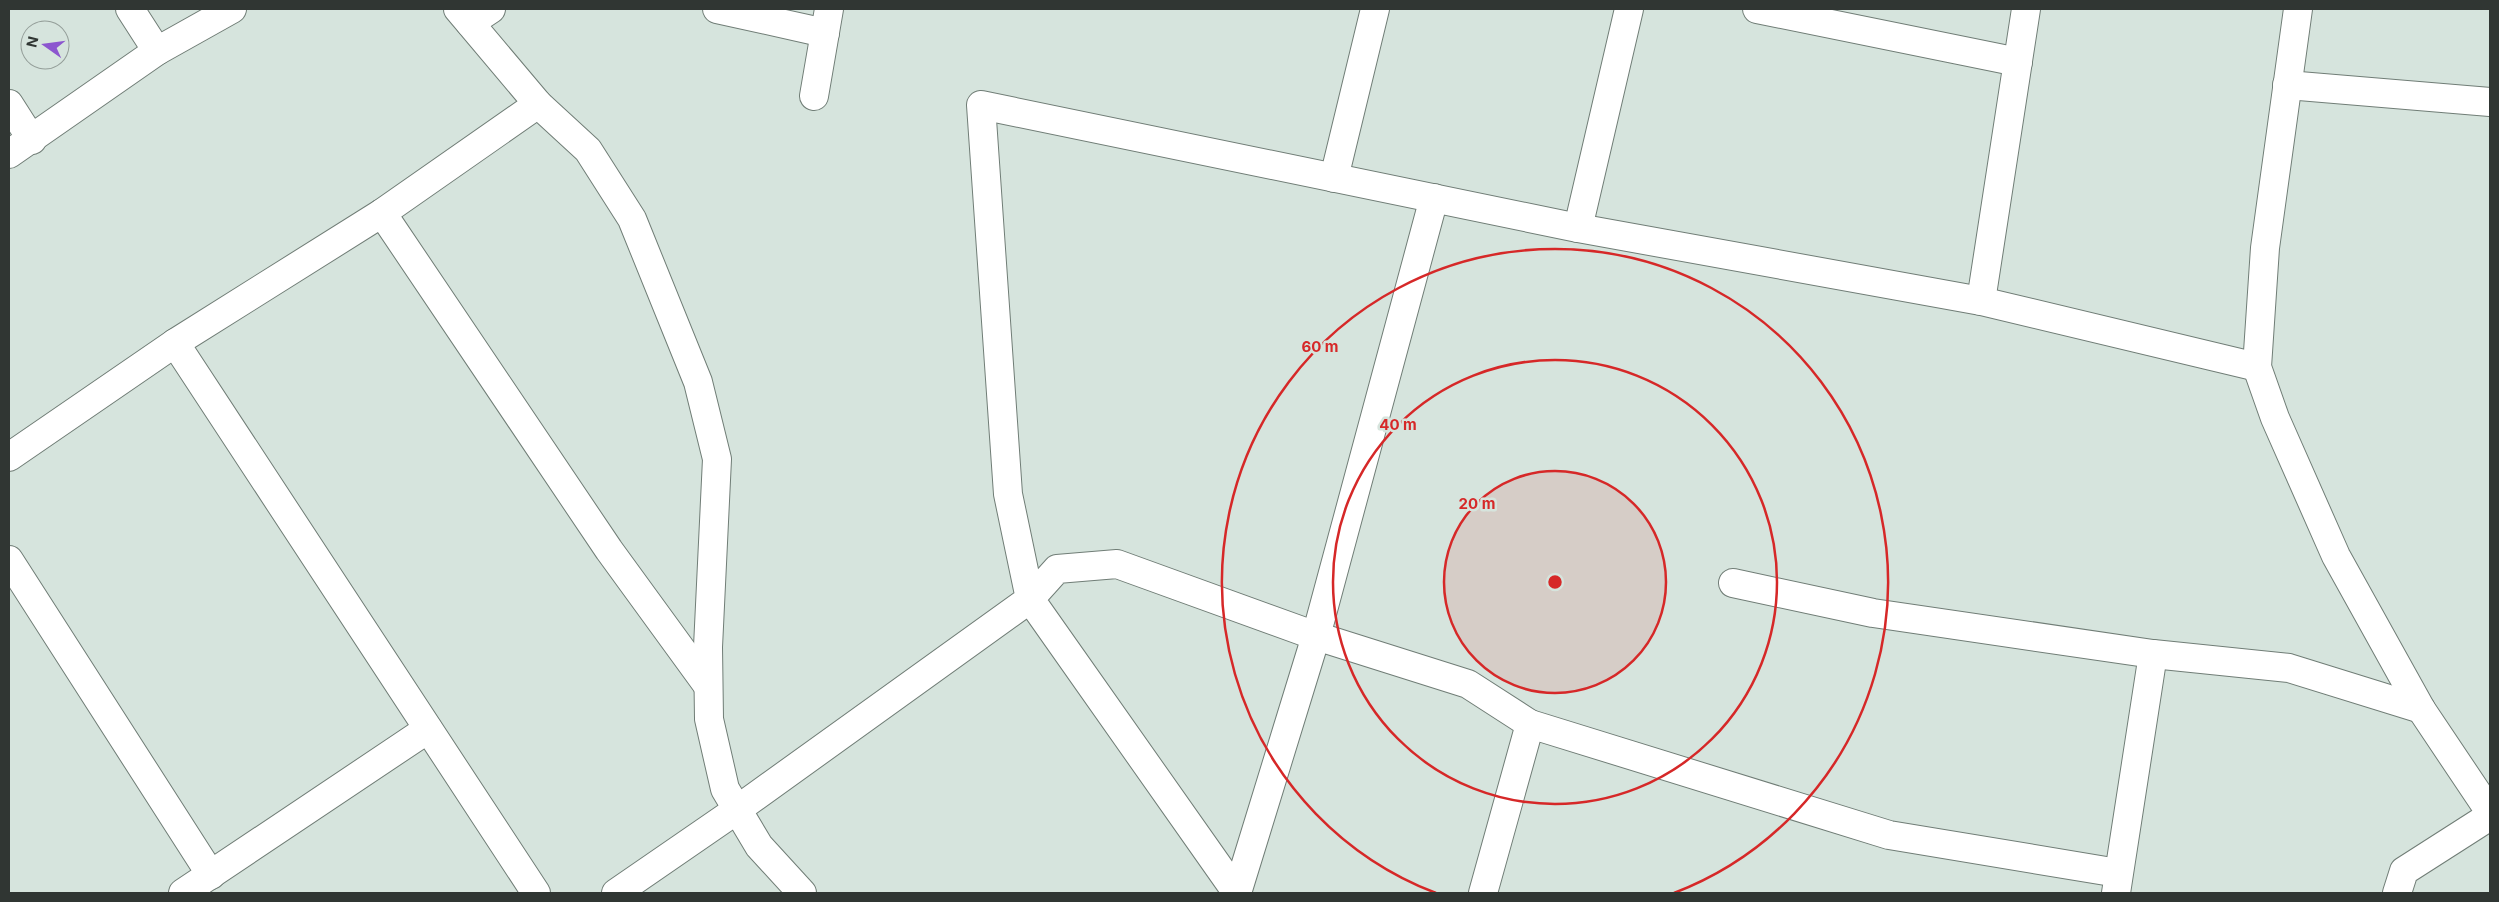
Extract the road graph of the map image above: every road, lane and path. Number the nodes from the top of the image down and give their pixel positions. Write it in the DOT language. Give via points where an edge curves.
graph roads {
  1 [pos="130,9"];
  2 [pos="232,9"];
  3 [pos="717,9"];
  4 [pos="1375,9"];
  5 [pos="1629,9"];
  6 [pos="1758,9"];
  7 [pos="2026,9"];
  8 [pos="2298,9"];
  9 [pos="473,13"];
  10 [pos="827,21"];
  11 [pos="157,51"];
  12 [pos="2018,62"];
  13 [pos="2287,85"];
  14 [pos="814,96"];
  15 [pos="2490,102"];
  16 [pos="9,104"];
  17 [pos="538,104"];
  18 [pos="32,140"];
  19 [pos="9,154"];
  20 [pos="1334,178"];
  21 [pos="1434,198"];
  22 [pos="382,213"];
  23 [pos="1578,228"];
  24 [pos="1981,301"];
  25 [pos="175,343"];
  26 [pos="2257,367"];
  27 [pos="9,457"];
  28 [pos="9,560"];
  29 [pos="1733,584"];
  30 [pos="1030,598"];
  31 [pos="1316,636"];
  32 [pos="2153,654"];
  33 [pos="708,686"];
  34 [pos="2421,709"];
  35 [pos="1530,724"];
  36 [pos="428,728"];
  37 [pos="738,810"];
  38 [pos="2490,812"];
  39 [pos="2490,816"];
  40 [pos="211,875"];
  41 [pos="2117,883"];
  42 [pos="183,893"];
  43 [pos="536,893"];
  44 [pos="616,893"];
  45 [pos="802,893"];
  46 [pos="1237,893"];
  47 [pos="1483,893"];
  48 [pos="2397,893"];
  1 -- 11 [label="street"];
  2 -- 11 [label="street"];
  3 -- 10 [label="street"];
  4 -- 20 [label="street"];
  5 -- 23 [label="street"];
  6 -- 12 [label="street"];
  7 -- 12 [label="street"];
  8 -- 13 [label="street"];
  9 -- 17 [label="street"];
  10 -- 14 [label="street"];
  11 -- 18 [label="street"];
  12 -- 24 [label="street"];
  13 -- 15 [label="street"];
  13 -- 26 [label="street" via="2265,248"];
  16 -- 18 [label="street"];
  17 -- 22 [label="street"];
  17 -- 33 [label="street" via="588,150 632,219 698,382 717,459 710,569"];
  18 -- 19 [label="street"];
  20 -- 21 [label="street"];
  20 -- 30 [label="street" via="981,105 1008,494"];
  21 -- 23 [label="street"];
  21 -- 31 [label="street"];
  22 -- 25 [label="street"];
  22 -- 33 [label="street" via="609,550"];
  23 -- 24 [label="street"];
  24 -- 26 [label="street"];
  25 -- 27 [label="street"];
  25 -- 36 [label="street"];
  26 -- 34 [label="street" via="2275,418 2336,556"];
  28 -- 40 [label="street"];
  29 -- 32 [label="street" via="1873,613"];
  30 -- 31 [label="street" via="1057,569 1117,564"];
  30 -- 37 [label="street"];
  30 -- 46 [label="street"];
  31 -- 35 [label="street" via="1468,684"];
  31 -- 46 [label="street"];
  32 -- 34 [label="street" via="2289,668"];
  32 -- 41 [label="street"];
  33 -- 37 [label="street" via="709,719 725,789"];
  34 -- 38 [label="street"];
  35 -- 41 [label="street" via="1888,835"];
  35 -- 47 [label="street"];
  36 -- 40 [label="street"];
  36 -- 43 [label="street"];
  37 -- 44 [label="street"];
  37 -- 45 [label="street" via="759,846"];
  39 -- 48 [label="street" via="2404,871"];
  40 -- 42 [label="street"];
}
